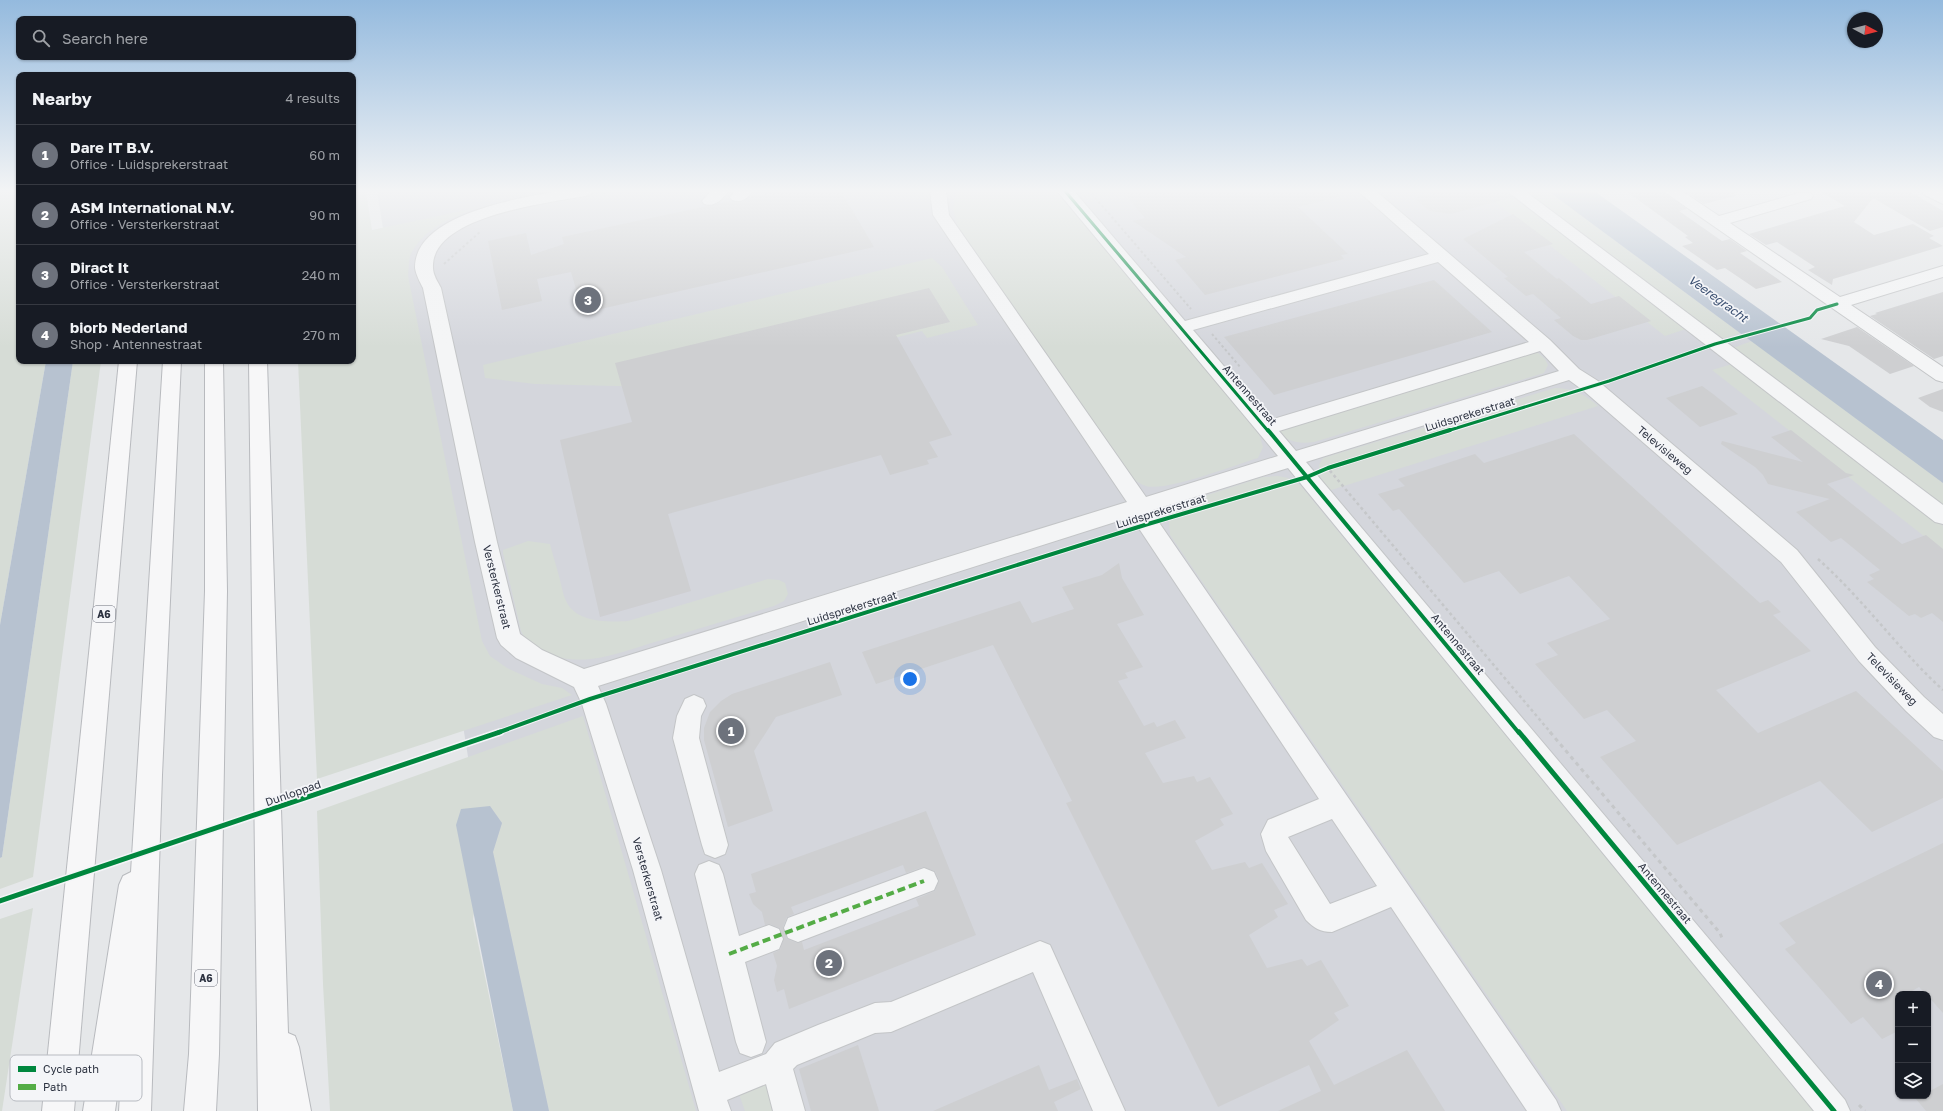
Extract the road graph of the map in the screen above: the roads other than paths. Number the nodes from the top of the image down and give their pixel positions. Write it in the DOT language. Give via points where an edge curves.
graph roads {
  1 [pos="435,243"];
  2 [pos="961,243"];
  3 [pos="1109,243"];
  4 [pos="1425,243"];
  5 [pos="1583,243"];
  6 [pos="1748,243"];
  7 [pos="1440,256"];
  8 [pos="1940,275"];
  9 [pos="1837,304"];
  10 [pos="1180,328"];
  11 [pos="1543,344"];
  12 [pos="128,364"];
  13 [pos="172,364"];
  14 [pos="214,364"];
  15 [pos="258,364"];
  16 [pos="1572,373"];
  17 [pos="1943,376"];
  18 [pos="1266,428"];
  19 [pos="1292,459"];
  20 [pos="1141,506"];
  21 [pos="1943,516"];
  22 [pos="584,680"];
  23 [pos="694,706"];
  24 [pos="1943,729"];
  25 [pos="1338,804"];
  26 [pos="716,845"];
  27 [pos="142,856"];
  28 [pos="709,874"];
  29 [pos="924,881"];
  30 [pos="1396,891"];
  31 [pos="798,928"];
  32 [pos="769,939"];
  33 [pos="729,954"];
  34 [pos="272,979"];
  35 [pos="751,1042"];
  36 [pos="204,1054"];
  37 [pos="63,1055"];
  38 [pos="108,1055"];
  39 [pos="137,1055"];
  40 [pos="776,1065"];
  41 [pos="52,1101"];
  42 [pos="59,1101"];
  43 [pos="101,1101"];
  44 [pos="135,1101"];
  45 [pos="712,1101"];
  46 [pos="49,1111"];
  47 [pos="58,1111"];
  48 [pos="99,1111"];
  49 [pos="135,1111"];
  50 [pos="200,1111"];
  51 [pos="208,1111"];
  52 [pos="274,1111"];
  53 [pos="294,1111"];
  54 [pos="789,1111"];
  55 [pos="1109,1111"];
  56 [pos="1545,1111"];
  57 [pos="1834,1111"];
  1 -- 22 [label="street, Versterkerstraat" via="425,258 424,268 432,288 509,638 516,647 526,653"];
  2 -- 20 [label="street"];
  3 -- 10 [label="street, Antennestraat"];
  4 -- 7 [label="street, Televisieweg"];
  5 -- 21 [label="street"];
  6 -- 9 [label="street"];
  7 -- 10 [label="street"];
  7 -- 11 [label="street, Televisieweg"];
  8 -- 9 [label="street"];
  9 -- 17 [label="street"];
  10 -- 18 [label="street, Antennestraat"];
  11 -- 16 [label="street, Televisieweg"];
  11 -- 18 [label="street"];
  12 -- 37 [label="highway, A6"];
  13 -- 27 [label="highway" via="149,775"];
  14 -- 36 [label="highway, A6" via="216,591"];
  15 -- 34 [label="highway"];
  16 -- 19 [label="street, Luidsprekerstraat"];
  16 -- 24 [label="street, Televisieweg" via="1591,386 1789,556 1867,654"];
  18 -- 19 [label="street, Antennestraat"];
  19 -- 20 [label="street, Luidsprekerstraat"];
  19 -- 57 [label="street, Antennestraat"];
  20 -- 22 [label="street, Luidsprekerstraat"];
  20 -- 25 [label="street" via="1148,524"];
  22 -- 45 [label="street, Versterkerstraat" via="647,870"];
  23 -- 26 [label="street" via="689,716 686,738"];
  25 -- 30 [label="street"];
  25 -- 30 [label="street" via="1277,829 1274,834 1275,842 1316,910 1324,918 1332,918"];
  27 -- 38 [label="highway"];
  27 -- 39 [label="highway"];
  28 -- 33 [label="street"];
  29 -- 31 [label="street"];
  30 -- 56 [label="street"];
  32 -- 33 [label="street"];
  33 -- 35 [label="street"];
  34 -- 52 [label="highway"];
  34 -- 53 [label="highway"];
  36 -- 50 [label="highway, A6"];
  36 -- 51 [label="street, A6"];
  40 -- 45 [label="street"];
  40 -- 54 [label="street"];
  40 -- 55 [label="street" via="786,1054 818,1040 875,1018 891,1017 1040,955"];
  41 -- 46 [label="highway, A6"];
  42 -- 47 [label="highway, A6"];
  43 -- 48 [label="highway"];
  44 -- 49 [label="highway"];
}
